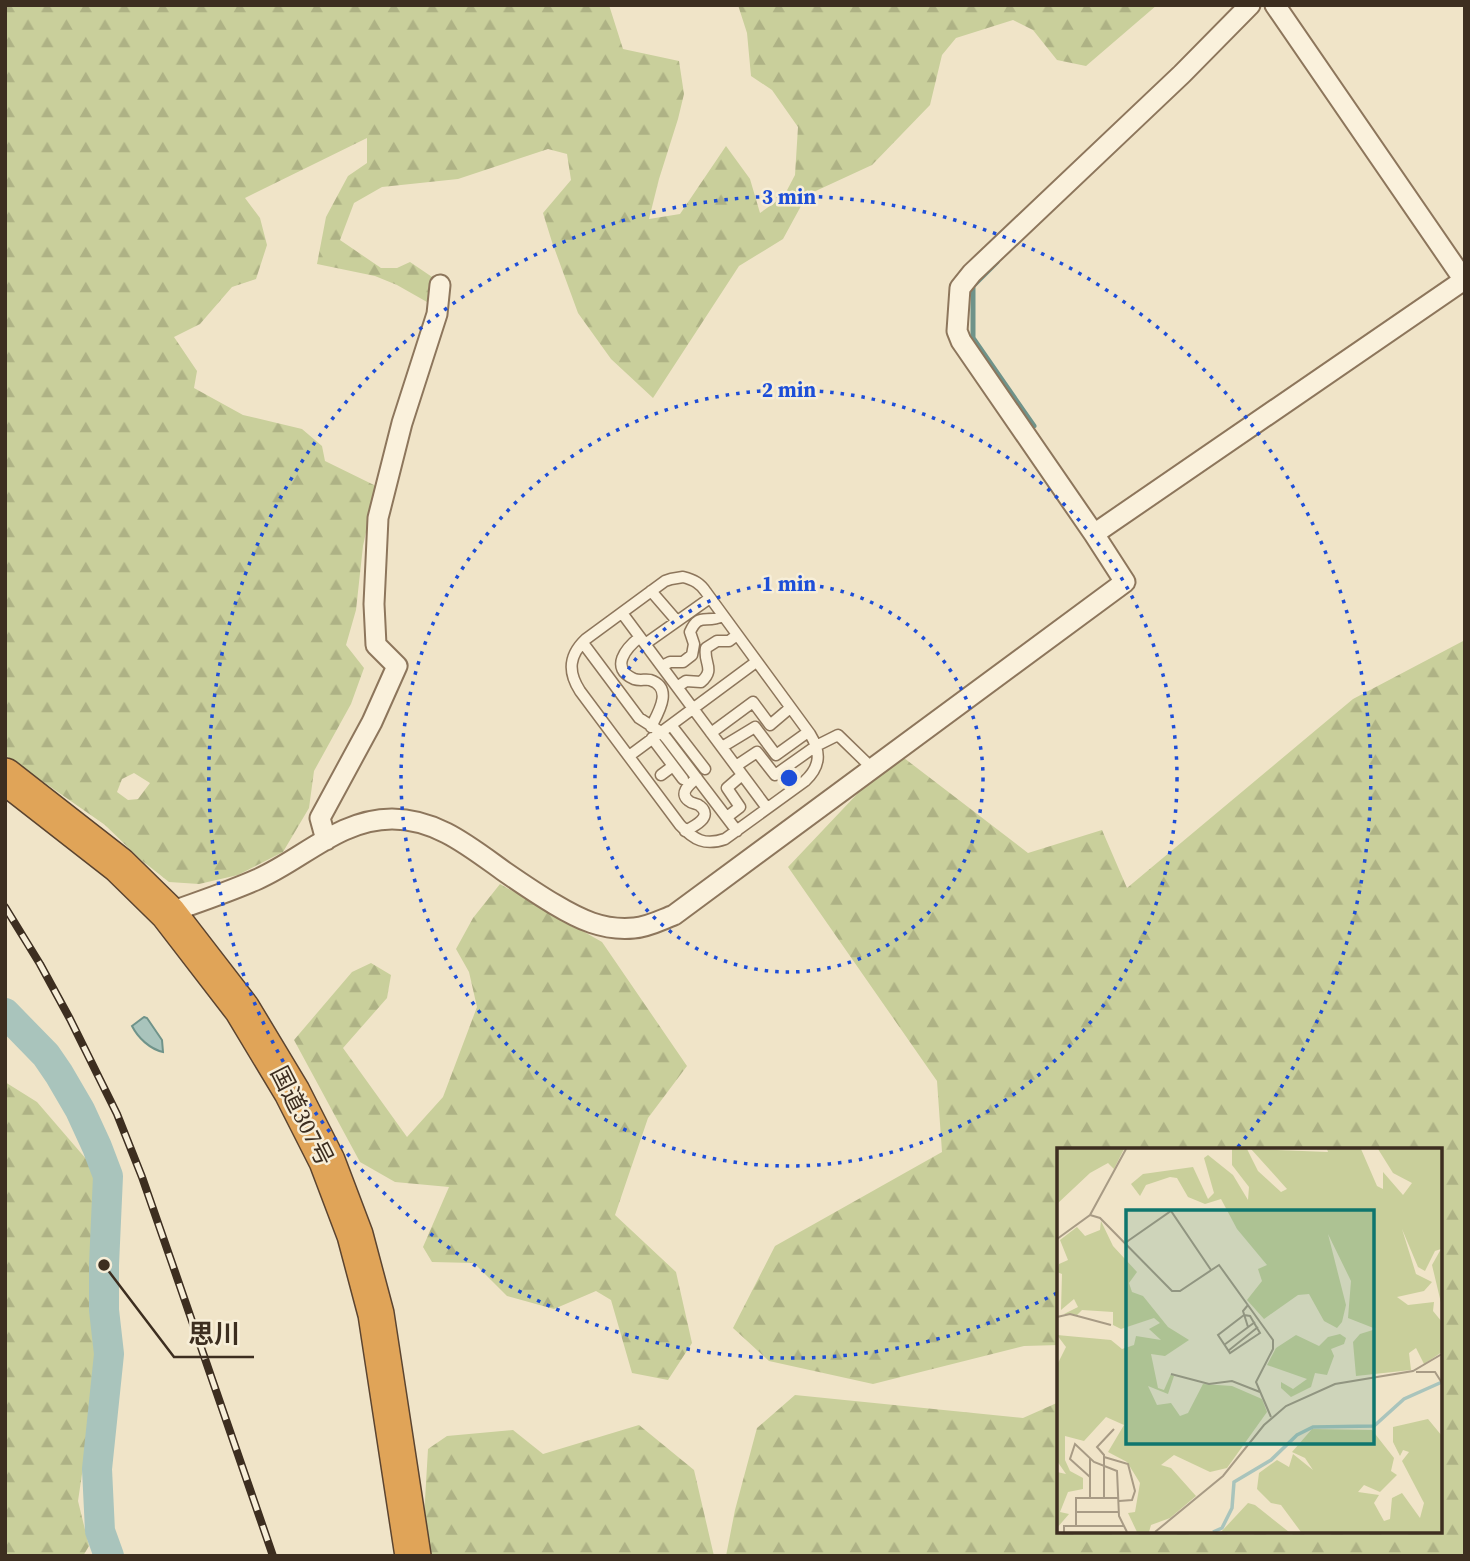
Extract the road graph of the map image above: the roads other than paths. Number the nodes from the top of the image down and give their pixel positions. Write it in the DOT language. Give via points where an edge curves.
graph roads {
  1 [pos="1250,5"];
  2 [pos="1275,5"];
  3 [pos="440,285"];
  4 [pos="1094,534"];
  5 [pos="651,590"];
  6 [pos="710,598"];
  7 [pos="622,613"];
  8 [pos="723,616"];
  9 [pos="677,621"];
  10 [pos="737,635"];
  11 [pos="642,640"];
  12 [pos="583,642"];
  13 [pos="756,662"];
  14 [pos="662,666"];
  15 [pos="677,687"];
  16 [pos="693,708"];
  17 [pos="790,708"];
  18 [pos="671,724"];
  19 [pos="654,732"];
  20 [pos="808,732"];
  21 [pos="711,733"];
  22 [pos="702,743"];
  23 [pos="816,746"];
  24 [pos="722,747"];
  25 [pos="692,751"];
  26 [pos="629,756"];
  27 [pos="673,766"];
  28 [pos="705,769"];
  29 [pos="873,769"];
  30 [pos="739,770"];
  31 [pos="661,775"];
  32 [pos="5,776"];
  33 [pos="696,778"];
  34 [pos="683,779"];
  35 [pos="768,808"];
  36 [pos="727,817"];
  37 [pos="685,831"];
  38 [pos="737,831"];
  39 [pos="326,840"];
  40 [pos="168,913"];
  41 [pos="413,1556"];
  1 -- 4 [label="street" via="960,288 957,331 961,341"];
  2 -- 4 [label="street" via="1464,280"];
  3 -- 39 [label="street" via="437,314 378,518 376,645 397,666 320,818"];
  4 -- 29 [label="street" via="1125,582"];
  5 -- 6 [label="lane" via="683,577 700,584"];
  5 -- 7 [label="lane"];
  5 -- 9 [label="lane"];
  6 -- 8 [label="lane"];
  6 -- 9 [label="lane"];
  7 -- 11 [label="lane"];
  7 -- 12 [label="lane"];
  8 -- 10 [label="lane"];
  8 -- 14 [label="lane" via="695,622 690,632 692,655"];
  9 -- 11 [label="lane"];
  10 -- 13 [label="lane"];
  10 -- 15 [label="lane" via="706,648 709,668 705,679"];
  11 -- 14 [label="lane"];
  11 -- 19 [label="lane" via="625,649 622,668 638,681 658,685 663,694"];
  12 -- 19 [label="lane"];
  12 -- 26 [label="lane" via="572,663 577,685"];
  13 -- 16 [label="lane"];
  13 -- 17 [label="lane"];
  14 -- 15 [label="lane"];
  15 -- 16 [label="lane"];
  16 -- 18 [label="lane"];
  16 -- 21 [label="lane"];
  17 -- 20 [label="lane"];
  17 -- 21 [label="lane" via="770,724 753,702"];
  18 -- 19 [label="lane"];
  18 -- 25 [label="lane"];
  19 -- 26 [label="lane"];
  19 -- 27 [label="lane"];
  19 -- 33 [label="lane" via="667,739"];
  20 -- 23 [label="lane"];
  20 -- 24 [label="lane" via="776,755 755,727"];
  21 -- 24 [label="lane"];
  22 -- 25 [label="lane"];
  23 -- 29 [label="lane" via="838,735"];
  23 -- 30 [label="lane" via="775,775 757,752"];
  23 -- 35 [label="lane" via="817,761 811,775"];
  24 -- 30 [label="lane"];
  25 -- 28 [label="lane"];
  26 -- 37 [label="lane"];
  27 -- 31 [label="lane"];
  27 -- 34 [label="lane"];
  29 -- 39 [label="street" via="674,915 634,928 595,925 574,916 460,841 415,820 373,820"];
  30 -- 35 [label="lane"];
  30 -- 36 [label="lane" via="727,788 740,807"];
  32 -- 40 [label="highway, 国道307号" via="119,865"];
  33 -- 36 [label="lane"];
  33 -- 37 [label="lane" via="687,785 685,797 701,806 704,817"];
  35 -- 38 [label="lane"];
  36 -- 38 [label="lane"];
  37 -- 38 [label="lane" via="710,843"];
  39 -- 40 [label="street" via="259,878"];
  40 -- 41 [label="highway, 国道307号" via="242,1009 327,1161 355,1235 376,1314"];
}
